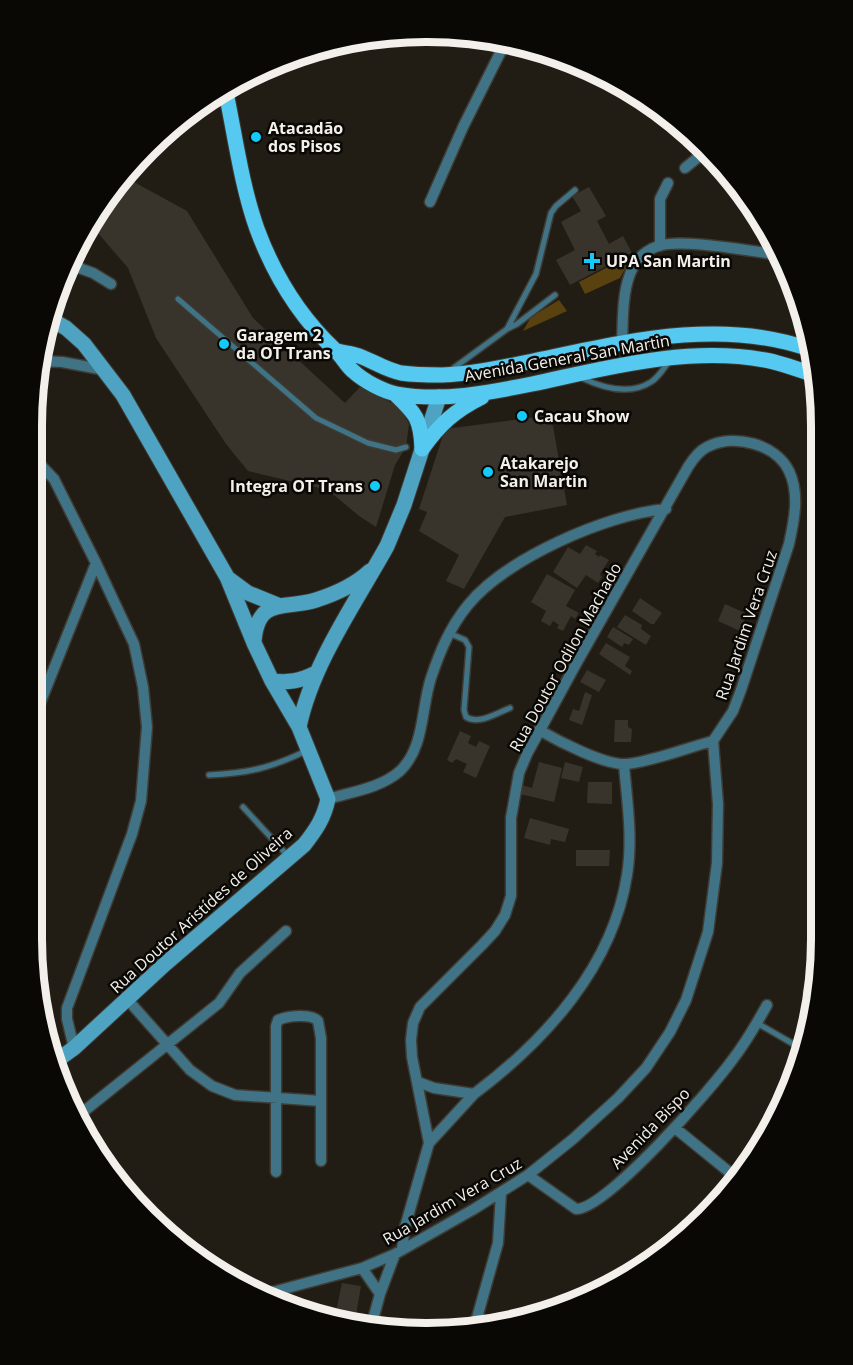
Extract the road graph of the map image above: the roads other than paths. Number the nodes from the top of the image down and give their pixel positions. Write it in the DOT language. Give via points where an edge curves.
graph roads {
  1 [pos="502,49"];
  2 [pos="227,98"];
  3 [pos="699,156"];
  4 [pos="685,168"];
  5 [pos="668,183"];
  6 [pos="575,190"];
  7 [pos="430,202"];
  8 [pos="660,246"];
  9 [pos="770,254"];
  10 [pos="77,267"];
  11 [pos="111,284"];
  12 [pos="555,295"];
  13 [pos="177,299"];
  14 [pos="56,323"];
  15 [pos="507,329"];
  16 [pos="622,343"];
  17 [pos="803,346"];
  18 [pos="337,351"];
  19 [pos="674,357"];
  20 [pos="47,361"];
  21 [pos="105,370"];
  22 [pos="483,371"];
  23 [pos="808,373"];
  24 [pos="445,375"];
  25 [pos="574,375"];
  26 [pos="490,392"];
  27 [pos="394,394"];
  28 [pos="439,397"];
  29 [pos="406,447"];
  30 [pos="422,449"];
  31 [pos="768,449"];
  32 [pos="42,466"];
  33 [pos="666,509"];
  34 [pos="96,563"];
  35 [pos="377,565"];
  36 [pos="226,577"];
  37 [pos="280,606"];
  38 [pos="449,633"];
  39 [pos="254,643"];
  40 [pos="316,673"];
  41 [pos="272,681"];
  42 [pos="42,698"];
  43 [pos="510,708"];
  44 [pos="299,727"];
  45 [pos="539,730"];
  46 [pos="713,741"];
  47 [pos="309,750"];
  48 [pos="624,765"];
  49 [pos="209,775"];
  50 [pos="328,799"];
  51 [pos="243,807"];
  52 [pos="289,857"];
  53 [pos="286,931"];
  54 [pos="127,999"];
  55 [pos="767,1005"];
  56 [pos="757,1023"];
  57 [pos="168,1045"];
  58 [pos="796,1045"];
  59 [pos="74,1048"];
  60 [pos="61,1058"];
  61 [pos="418,1082"];
  62 [pos="474,1094"];
  63 [pos="276,1098"];
  64 [pos="321,1101"];
  65 [pos="83,1112"];
  66 [pos="675,1128"];
  67 [pos="429,1143"];
  68 [pos="321,1161"];
  69 [pos="276,1172"];
  70 [pos="731,1174"];
  71 [pos="528,1175"];
  72 [pos="501,1193"];
  73 [pos="398,1251"];
  74 [pos="363,1268"];
  75 [pos="274,1291"];
  76 [pos="380,1294"];
  77 [pos="373,1320"];
  78 [pos="476,1320"];
  1 -- 7 [label="street"];
  2 -- 18 [label="main road, Avenida General San Martin" via="257,229 301,312"];
  3 -- 4 [label="street"];
  5 -- 8 [label="street" via="660,200"];
  6 -- 15 [label="lane" via="551,213 536,274"];
  8 -- 9 [label="street" via="707,246"];
  8 -- 16 [label="street" via="642,255 629,276"];
  10 -- 11 [label="street"];
  12 -- 15 [label="lane"];
  13 -- 29 [label="lane" via="316,418 368,443 396,450"];
  14 -- 21 [label="main road" via="78,338"];
  15 -- 24 [label="lane"];
  16 -- 17 [label="main road, Avenida General San Martin" via="743,334"];
  16 -- 22 [label="main road, Avenida General San Martin"];
  18 -- 24 [label="main road, Avenida General San Martin" via="401,372"];
  18 -- 27 [label="main road, Avenida General San Martin" via="352,371"];
  19 -- 23 [label="main road, Avenida General San Martin" via="759,359"];
  19 -- 25 [label="main road, Avenida General San Martin"];
  19 -- 25 [label="lane" via="643,386 612,389"];
  20 -- 21 [label="street"];
  21 -- 36 [label="main road"];
  22 -- 24 [label="main road, Avenida General San Martin"];
  22 -- 28 [label="main road"];
  25 -- 26 [label="main road, Avenida General San Martin"];
  26 -- 28 [label="main road, Avenida General San Martin"];
  26 -- 30 [label="main road" via="445,419"];
  27 -- 28 [label="main road, Avenida General San Martin"];
  27 -- 30 [label="main road" via="416,417"];
  28 -- 30 [label="main road"];
  30 -- 35 [label="main road" via="397,525"];
  31 -- 33 [label="street, Rua Doutor Odilon Machado" via="734,441 706,447 688,467"];
  31 -- 46 [label="street, Rua Jardim Vera Cruz" via="790,472 794,521 741,690 733,711"];
  32 -- 34 [label="street" via="54,479"];
  33 -- 38 [label="street" via="636,513 604,524 534,555 482,590"];
  33 -- 45 [label="street, Rua Doutor Odilon Machado"];
  34 -- 42 [label="street"];
  34 -- 59 [label="street" via="134,644 147,737 141,801 132,834 67,1008"];
  35 -- 37 [label="main road" via="330,594"];
  35 -- 40 [label="main road"];
  36 -- 37 [label="main road" via="248,593"];
  36 -- 39 [label="main road"];
  37 -- 39 [label="main road" via="257,621"];
  38 -- 43 [label="lane" via="465,640 469,647 466,717 478,720"];
  38 -- 50 [label="street" via="428,688 419,737 401,770 383,782"];
  39 -- 41 [label="main road"];
  40 -- 41 [label="main road" via="301,681"];
  40 -- 44 [label="main road"];
  41 -- 44 [label="main road"];
  44 -- 47 [label="main road"];
  45 -- 48 [label="street" via="566,746"];
  45 -- 61 [label="street, Rua Doutor Odilon Machado" via="519,773 513,797 511,896 505,915 495,931 420,1007 411,1040"];
  46 -- 48 [label="street"];
  46 -- 71 [label="street, Rua Jardim Vera Cruz" via="717,863 708,932 686,1000 646,1068 573,1139"];
  47 -- 49 [label="lane" via="256,771"];
  47 -- 50 [label="main road"];
  48 -- 62 [label="street" via="627,873 618,916 602,955 554,1020"];
  50 -- 52 [label="main road, Rua Doutor Aristídes de Oliveira" via="320,825"];
  51 -- 52 [label="lane"];
  52 -- 54 [label="main road, Rua Doutor Aristídes de Oliveira"];
  53 -- 57 [label="street" via="240,973 219,1003"];
  54 -- 57 [label="street"];
  54 -- 59 [label="main road, Rua Doutor Aristídes de Oliveira"];
  55 -- 56 [label="street, Avenida Bispo"];
  56 -- 58 [label="lane"];
  56 -- 66 [label="street, Avenida Bispo" via="735,1058"];
  57 -- 63 [label="street" via="190,1070 212,1086 235,1095"];
  57 -- 65 [label="street"];
  59 -- 60 [label="main road, Rua Doutor Aristídes de Oliveira"];
  61 -- 62 [label="street"];
  61 -- 67 [label="street, Rua Doutor Odilon Machado"];
  62 -- 67 [label="street"];
  63 -- 64 [label="street"];
  63 -- 64 [label="street" via="276,1023 283,1018 310,1016 317,1019 320,1028"];
  63 -- 69 [label="street"];
  64 -- 68 [label="street"];
  66 -- 70 [label="street"];
  66 -- 71 [label="street, Avenida Bispo" via="624,1179 584,1208 568,1206"];
  67 -- 73 [label="street, Rua Doutor Odilon Machado"];
  71 -- 72 [label="street, Rua Jardim Vera Cruz"];
  72 -- 73 [label="street, Rua Jardim Vera Cruz"];
  72 -- 78 [label="street" via="498,1243"];
  73 -- 74 [label="street, Rua Jardim Vera Cruz"];
  73 -- 76 [label="street, Rua Doutor Odilon Machado"];
  74 -- 75 [label="street, Rua Jardim Vera Cruz"];
  74 -- 76 [label="street"];
  76 -- 77 [label="street, Rua Doutor Odilon Machado"];
}
